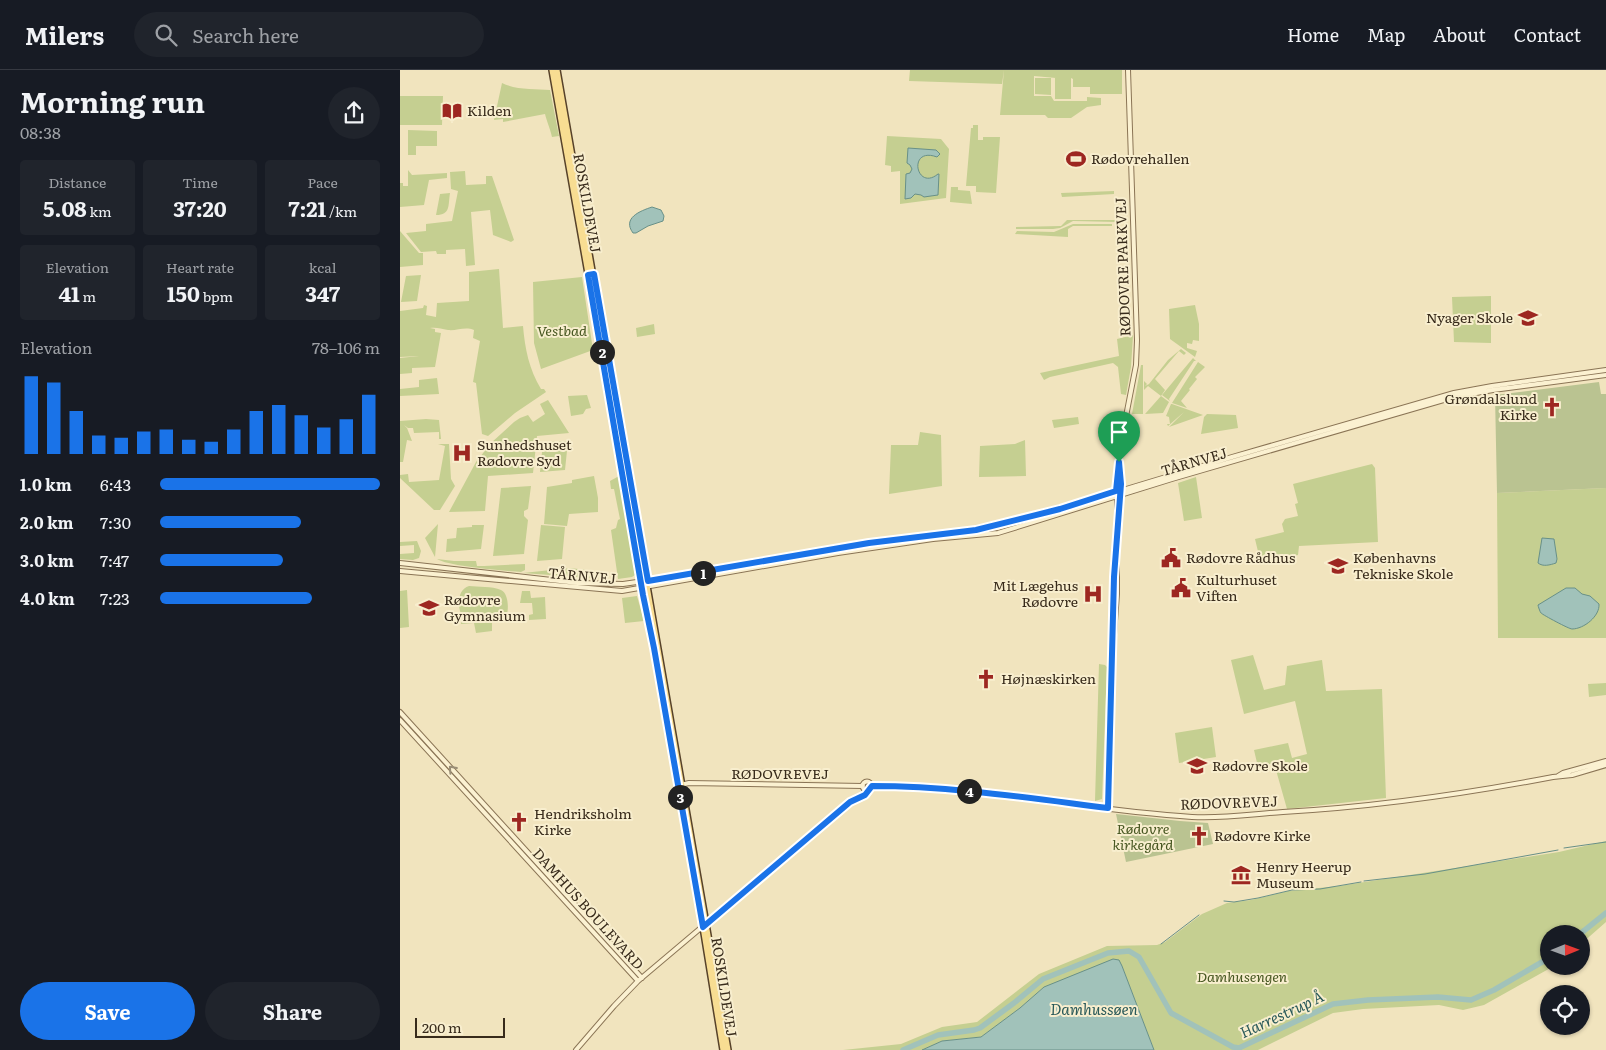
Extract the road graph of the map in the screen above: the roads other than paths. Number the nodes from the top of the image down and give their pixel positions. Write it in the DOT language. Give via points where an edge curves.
graph roads {
  1 [pos="552,70"];
  2 [pos="557,70"];
  3 [pos="1128,70"];
  4 [pos="591,274"];
  5 [pos="1606,370"];
  6 [pos="1606,375"];
  7 [pos="1118,490"];
  8 [pos="1118,496"];
  9 [pos="400,563"];
  10 [pos="426,567"];
  11 [pos="400,571"];
  12 [pos="426,573"];
  13 [pos="648,581"];
  14 [pos="641,582"];
  15 [pos="649,588"];
  16 [pos="642,589"];
  17 [pos="400,712"];
  18 [pos="400,720"];
  19 [pos="1606,760"];
  20 [pos="1606,765"];
  21 [pos="1557,777"];
  22 [pos="863,786"];
  23 [pos="872,786"];
  24 [pos="680,787"];
  25 [pos="867,790"];
  26 [pos="1108,808"];
  27 [pos="705,926"];
  28 [pos="642,978"];
  29 [pos="638,981"];
  30 [pos="576,1050"];
  31 [pos="722,1050"];
  32 [pos="728,1050"];
  1 -- 4 [label="main road, ROSKILDEVEJ"];
  2 -- 4 [label="main road, ROSKILDEVEJ"];
  3 -- 7 [label="street, RØDOVRE PARKVEJ" via="1137,340 1136,365 1119,462"];
  4 -- 13 [label="main road, ROSKILDEVEJ"];
  4 -- 14 [label="main road, ROSKILDEVEJ"];
  5 -- 7 [label="street, TÅRNVEJ" via="1454,393"];
  6 -- 8 [label="street, TÅRNVEJ" via="1454,397"];
  7 -- 8 [label="street, RØDOVRE PARKVEJ"];
  7 -- 13 [label="street, TÅRNVEJ" via="1060,509 976,530 869,543"];
  8 -- 15 [label="street, TÅRNVEJ" via="1000,532 838,553"];
  8 -- 26 [label="street, RØDOVRE PARKVEJ"];
  9 -- 10 [label="street, TÅRNVEJ"];
  10 -- 12 [label="street"];
  10 -- 14 [label="street, TÅRNVEJ" via="599,584"];
  11 -- 12 [label="street, TÅRNVEJ"];
  12 -- 16 [label="street, TÅRNVEJ" via="610,591"];
  13 -- 14 [label="street, TÅRNVEJ"];
  13 -- 15 [label="main road, ROSKILDEVEJ"];
  14 -- 16 [label="main road, ROSKILDEVEJ"];
  15 -- 16 [label="street, TÅRNVEJ"];
  15 -- 24 [label="main road, ROSKILDEVEJ"];
  16 -- 24 [label="main road, ROSKILDEVEJ"];
  28 -- 17 [label="street, DAMHUS BOULEVARD, one-way"];
  18 -- 29 [label="street, DAMHUS BOULEVARD"];
  19 -- 21 [label="street, RØDOVREVEJ"];
  20 -- 21 [label="street, RØDOVREVEJ"];
  21 -- 26 [label="street, RØDOVREVEJ" via="1389,803 1318,810 1194,817"];
  22 -- 23 [label="street, RØDOVREVEJ" via="867,781"];
  22 -- 24 [label="street, RØDOVREVEJ"];
  22 -- 25 [label="street"];
  23 -- 25 [label="street"];
  23 -- 26 [label="street, RØDOVREVEJ" via="964,790"];
  24 -- 27 [label="main road, ROSKILDEVEJ"];
  25 -- 27 [label="street" via="865,795 850,802"];
  27 -- 28 [label="street"];
  27 -- 31 [label="main road, ROSKILDEVEJ"];
  27 -- 32 [label="main road, ROSKILDEVEJ"];
  28 -- 29 [label="street"];
  29 -- 30 [label="street"];
}
